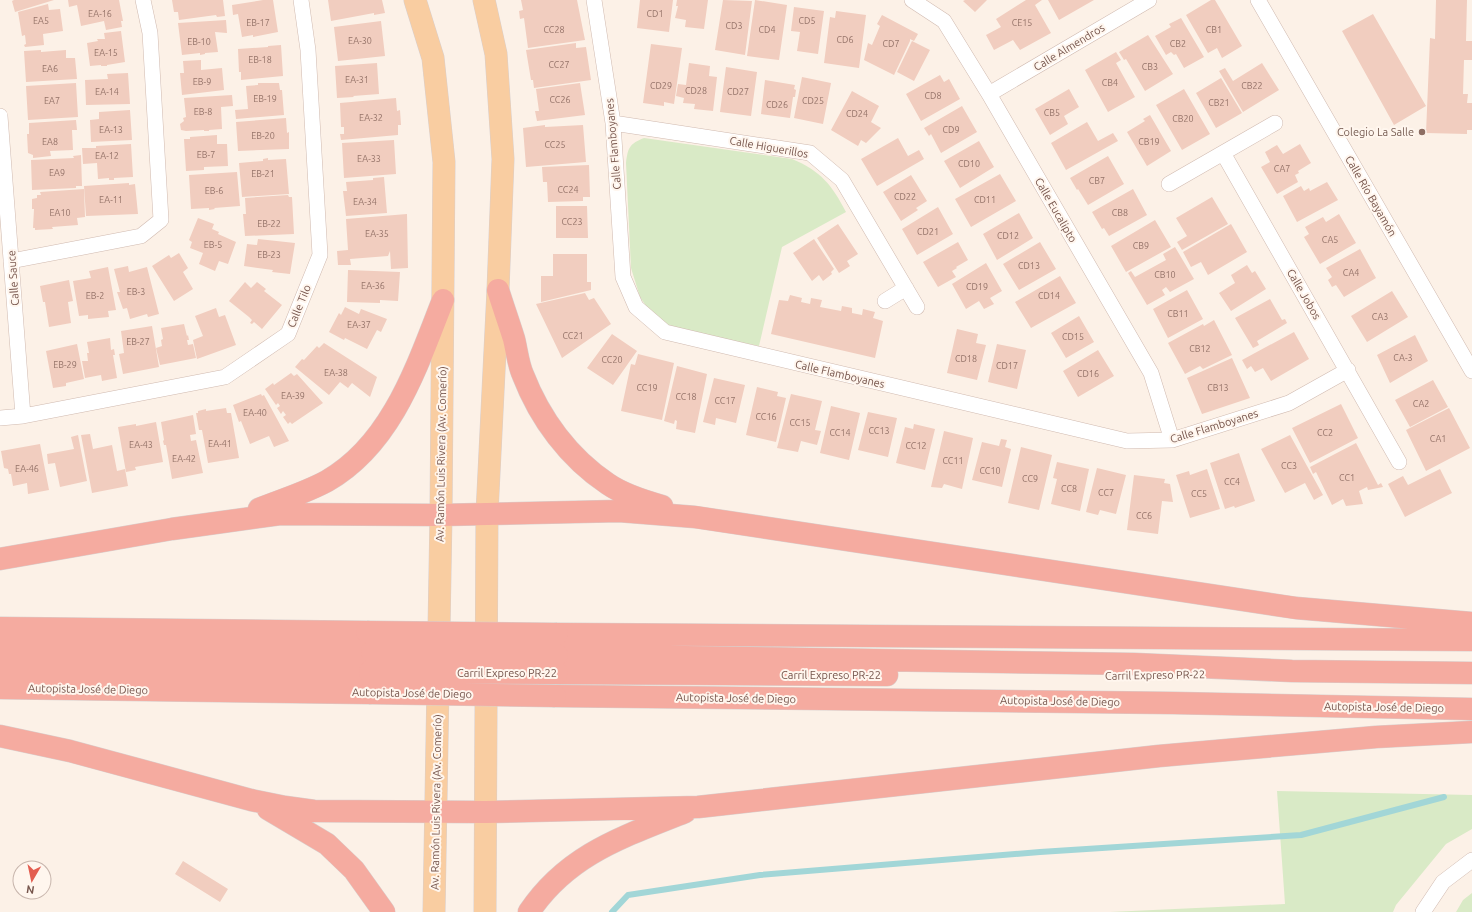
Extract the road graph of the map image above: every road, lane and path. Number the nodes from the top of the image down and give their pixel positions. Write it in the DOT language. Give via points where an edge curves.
graph roads {
  1 [pos="143,0"];
  2 [pos="301,0"];
  3 [pos="415,0"];
  4 [pos="484,0"];
  5 [pos="594,0"];
  6 [pos="912,0"];
  7 [pos="1258,0"];
  8 [pos="1139,2"];
  9 [pos="989,94"];
  10 [pos="0,116"];
  11 [pos="613,123"];
  12 [pos="1275,123"];
  13 [pos="1223,153"];
  14 [pos="1169,184"];
  15 [pos="11,261"];
  16 [pos="906,288"];
  17 [pos="498,290"];
  18 [pos="443,300"];
  19 [pos="885,301"];
  20 [pos="917,307"];
  21 [pos="1348,370"];
  22 [pos="1472,371"];
  23 [pos="23,416"];
  24 [pos="0,418"];
  25 [pos="1172,440"];
  26 [pos="1399,462"];
  27 [pos="487,513"];
  28 [pos="441,515"];
  29 [pos="695,517"];
  30 [pos="224,522"];
  31 [pos="0,559"];
  32 [pos="1472,623"];
  33 [pos="0,628"];
  34 [pos="1472,640"];
  35 [pos="0,647"];
  36 [pos="557,654"];
  37 [pos="369,662"];
  38 [pos="0,667"];
  39 [pos="1472,673"];
  40 [pos="0,688"];
  41 [pos="1472,709"];
  42 [pos="1472,732"];
  43 [pos="0,736"];
  44 [pos="251,800"];
  45 [pos="698,807"];
  46 [pos="435,812"];
  47 [pos="486,812"];
  48 [pos="1472,860"];
  49 [pos="384,912"];
  50 [pos="434,912"];
  51 [pos="485,912"];
  52 [pos="529,912"];
  53 [pos="1423,912"];
  1 -- 15 [label="street" via="150,33 161,220 141,236"];
  2 -- 23 [label="street, Calle Tilo" via="308,50 320,255 288,334 225,377"];
  3 -- 18 [label="main road, Av. Ramón Luis Rivera (Av. Comerío)" via="433,58 444,162"];
  4 -- 17 [label="main road" via="496,54 503,159"];
  5 -- 11 [label="street, Calle Flamboyanes"];
  6 -- 9 [label="street, Calle Eucalipto" via="944,21"];
  7 -- 22 [label="street, Calle Río Bayamón"];
  8 -- 9 [label="street, Calle Almendros"];
  9 -- 25 [label="street, Calle Eucalipto" via="1151,373"];
  10 -- 15 [label="street, Calle Sauce"];
  11 -- 16 [label="street, Calle Higuerillos" via="810,152 842,180"];
  11 -- 25 [label="street, Calle Flamboyanes" via="623,277 636,307 665,332 1127,441"];
  12 -- 13 [label="street"];
  13 -- 14 [label="street"];
  13 -- 21 [label="street, Calle Jobos"];
  15 -- 23 [label="street, Calle Sauce"];
  16 -- 19 [label="street"];
  16 -- 20 [label="street, Calle Higuerillos"];
  17 -- 27 [label="main road"];
  17 -- 29 [label="highway" via="522,374 559,440 580,462 609,485 636,498"];
  18 -- 28 [label="main road, Av. Ramón Luis Rivera (Av. Comerío)"];
  18 -- 30 [label="highway" via="408,384 389,420 367,448 327,481"];
  21 -- 25 [label="street, Calle Flamboyanes" via="1289,403"];
  21 -- 26 [label="street, Calle Jobos"];
  23 -- 24 [label="street, Calle Tilo"];
  27 -- 28 [label="highway"];
  27 -- 29 [label="highway" via="619,511"];
  27 -- 47 [label="main road"];
  28 -- 30 [label="highway" via="280,514"];
  28 -- 46 [label="main road, Av. Ramón Luis Rivera (Av. Comerío)"];
  29 -- 32 [label="highway" via="1296,608"];
  30 -- 31 [label="highway"];
  33 -- 37 [label="highway, Autopista José de Diego"];
  34 -- 36 [label="highway, Autopista José de Diego"];
  35 -- 37 [label="highway"];
  36 -- 37 [label="highway, Autopista José de Diego, bridge"];
  36 -- 37 [label="highway, Carril Expreso PR-22, bridge"];
  36 -- 39 [label="highway, Carril Expreso PR-22" via="1130,677 1292,671"];
  37 -- 38 [label="highway"];
  37 -- 40 [label="highway, Autopista José de Diego"];
  37 -- 41 [label="highway, Autopista José de Diego, bridge" via="555,696 1173,702"];
  42 -- 45 [label="highway" via="1376,737 1159,756"];
  43 -- 44 [label="highway" via="70,751"];
  44 -- 46 [label="highway" via="314,811"];
  44 -- 49 [label="highway" via="327,844 354,870"];
  45 -- 47 [label="highway"];
  45 -- 52 [label="highway" via="612,841 586,856 558,878"];
  46 -- 47 [label="highway"];
  46 -- 50 [label="main road, Av. Ramón Luis Rivera (Av. Comerío)"];
  47 -- 51 [label="main road"];
  48 -- 53 [label="street" via="1443,882"];
}
